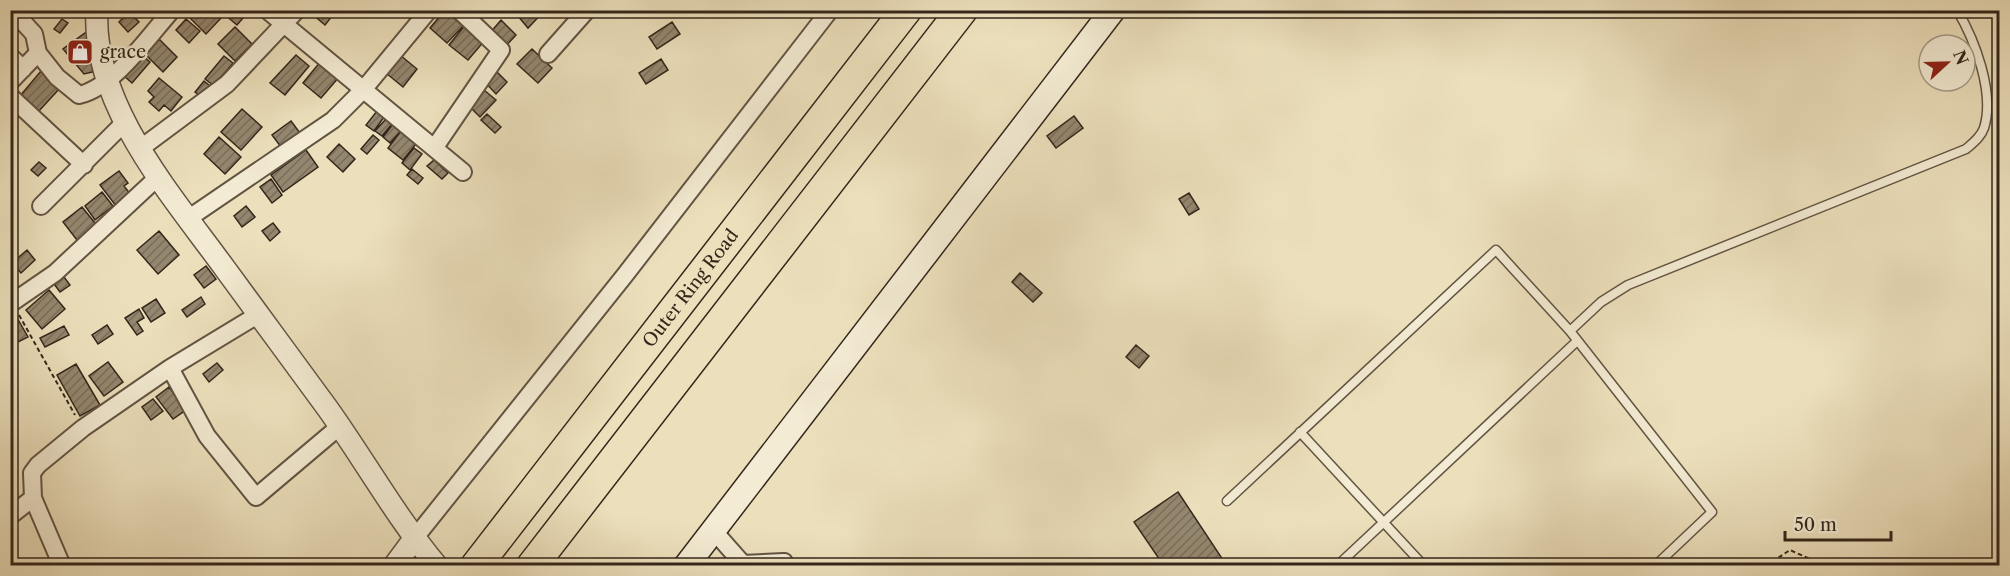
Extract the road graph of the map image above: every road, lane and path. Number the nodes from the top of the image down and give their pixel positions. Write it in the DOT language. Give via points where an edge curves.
graph roads {
  1 [pos="12,10"];
  2 [pos="97,10"];
  3 [pos="172,10"];
  4 [pos="267,10"];
  5 [pos="297,10"];
  6 [pos="429,10"];
  7 [pos="459,10"];
  8 [pos="587,10"];
  9 [pos="906,10"];
  10 [pos="962,10"];
  11 [pos="1113,10"];
  12 [pos="1957,10"];
  13 [pos="821,14"];
  14 [pos="284,24"];
  15 [pos="38,53"];
  16 [pos="548,54"];
  17 [pos="10,57"];
  18 [pos="23,69"];
  19 [pos="107,81"];
  20 [pos="10,82"];
  21 [pos="363,90"];
  22 [pos="10,96"];
  23 [pos="126,121"];
  24 [pos="2000,140"];
  25 [pos="435,147"];
  26 [pos="141,148"];
  27 [pos="2000,148"];
  28 [pos="84,165"];
  29 [pos="463,172"];
  30 [pos="158,177"];
  31 [pos="41,206"];
  32 [pos="189,218"];
  33 [pos="11,303"];
  34 [pos="259,314"];
  35 [pos="1570,331"];
  36 [pos="1576,342"];
  37 [pos="170,368"];
  38 [pos="340,426"];
  39 [pos="83,428"];
  40 [pos="1300,432"];
  41 [pos="33,498"];
  42 [pos="1227,501"];
  43 [pos="10,516"];
  44 [pos="1384,522"];
  45 [pos="713,530"];
  46 [pos="414,538"];
  47 [pos="62,566"];
  48 [pos="394,566"];
  49 [pos="437,566"];
  50 [pos="476,566"];
  51 [pos="532,566"];
  52 [pos="686,566"];
  53 [pos="786,566"];
  54 [pos="1337,566"];
  55 [pos="1424,566"];
  56 [pos="1655,566"];
  57 [pos="1766,566"];
  58 [pos="1816,566"];
  1 -- 15 [label="street" via="34,34"];
  2 -- 19 [label="street"];
  3 -- 19 [label="street"];
  4 -- 14 [label="street"];
  5 -- 14 [label="street"];
  6 -- 21 [label="street"];
  7 -- 25 [label="street" via="501,50"];
  8 -- 16 [label="street"];
  9 -- 50 [label="highway, Outer Ring Road"];
  10 -- 51 [label="highway"];
  11 -- 45 [label="main road"];
  12 -- 35 [label="lane" via="1968,28 1985,82 1984,127 1966,149 1628,285"];
  13 -- 46 [label="street" via="625,274"];
  14 -- 21 [label="street"];
  14 -- 26 [label="street" via="227,84"];
  15 -- 18 [label="street"];
  15 -- 19 [label="street" via="57,77 79,95 90,93"];
  17 -- 18 [label="street"];
  18 -- 20 [label="street"];
  19 -- 23 [label="street"];
  21 -- 25 [label="street"];
  21 -- 32 [label="street" via="333,120"];
  22 -- 28 [label="street"];
  23 -- 26 [label="street"];
  23 -- 28 [label="street"];
  24 -- 27 [label="path"];
  25 -- 29 [label="street"];
  26 -- 30 [label="street"];
  28 -- 31 [label="street"];
  30 -- 32 [label="street"];
  30 -- 33 [label="street" via="56,273"];
  32 -- 34 [label="street"];
  33 -- 39 [label="path"];
  34 -- 37 [label="street"];
  34 -- 38 [label="street"];
  35 -- 36 [label="lane"];
  35 -- 40 [label="lane" via="1496,250"];
  36 -- 44 [label="lane"];
  36 -- 56 [label="lane" via="1712,512"];
  37 -- 38 [label="street" via="207,436 256,498"];
  37 -- 39 [label="street"];
  38 -- 46 [label="street"];
  39 -- 41 [label="street" via="32,473"];
  40 -- 42 [label="lane"];
  40 -- 44 [label="lane"];
  41 -- 43 [label="street"];
  41 -- 47 [label="street"];
  44 -- 54 [label="lane"];
  44 -- 55 [label="lane"];
  45 -- 52 [label="main road"];
  45 -- 53 [label="street" via="743,564 784,562"];
  46 -- 48 [label="street"];
  46 -- 49 [label="street"];
  57 -- 58 [label="path" via="1790,550"];
}
